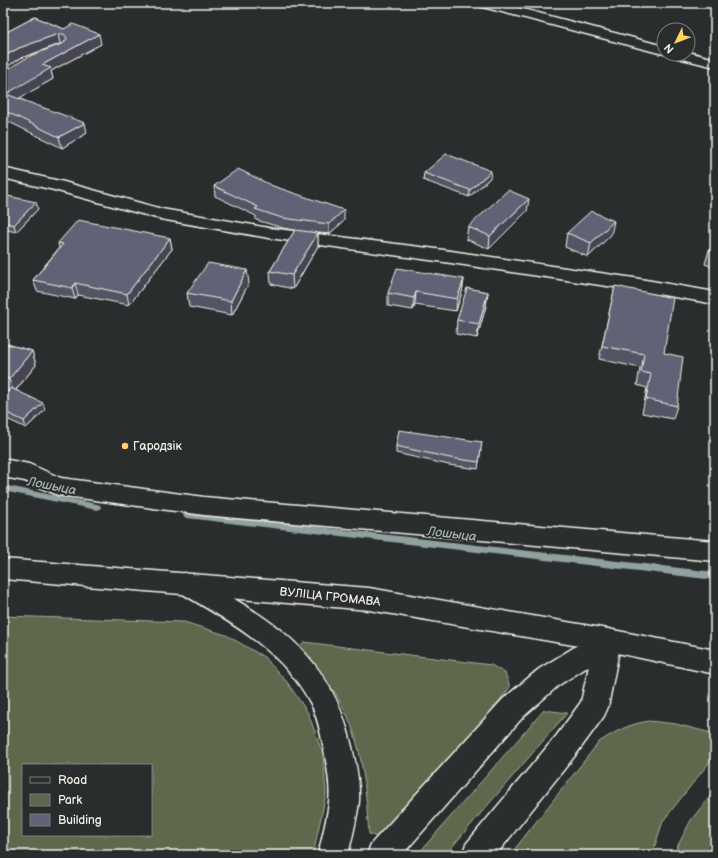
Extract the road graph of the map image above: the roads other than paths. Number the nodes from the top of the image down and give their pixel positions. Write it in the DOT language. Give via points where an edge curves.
graph roads {
  1 [pos="484,3"];
  2 [pos="656,48"];
  3 [pos="696,58"];
  4 [pos="715,63"];
  5 [pos="3,173"];
  6 [pos="715,298"];
  7 [pos="3,468"];
  8 [pos="715,551"];
  9 [pos="3,569"];
  10 [pos="185,583"];
  11 [pos="608,640"];
  12 [pos="715,662"];
  13 [pos="333,855"];
  14 [pos="382,855"];
  15 [pos="476,855"];
  1 -- 2 [label="main road"];
  3 -- 4 [label="main road"];
  5 -- 6 [label="main road" via="160,214 269,233 451,257"];
  7 -- 8 [label="main road" via="29,473 58,486 204,506"];
  9 -- 10 [label="main road, ВУЛІЦА ГРОМАВА"];
  10 -- 11 [label="main road, ВУЛІЦА ГРОМАВА" via="369,599"];
  10 -- 13 [label="main road" via="236,612 274,640 303,669 322,699 335,734 341,763 344,801"];
  11 -- 12 [label="main road, ВУЛІЦА ГРОМАВА"];
  11 -- 14 [label="main road" via="549,677 514,708"];
  11 -- 15 [label="main road" via="594,707"];
}
